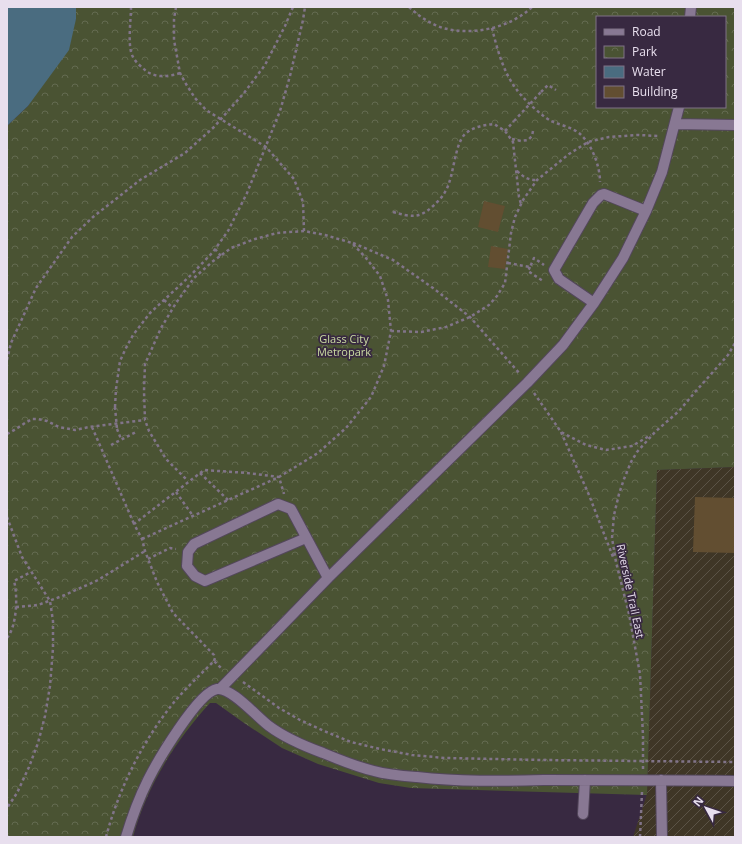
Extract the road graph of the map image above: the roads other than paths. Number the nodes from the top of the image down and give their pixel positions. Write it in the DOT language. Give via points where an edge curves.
graph roads {
  1 [pos="679,108"];
  2 [pos="675,124"];
  3 [pos="735,125"];
  4 [pos="646,211"];
  5 [pos="594,303"];
  6 [pos="306,538"];
  7 [pos="328,578"];
  8 [pos="220,689"];
  9 [pos="585,780"];
  10 [pos="662,780"];
  11 [pos="735,781"];
  12 [pos="583,814"];
  13 [pos="126,837"];
  14 [pos="662,837"];
  1 -- 2 [label="street"];
  2 -- 3 [label="street"];
  2 -- 4 [label="street" via="662,172"];
  4 -- 5 [label="street" via="623,258"];
  4 -- 5 [label="street" via="601,195 593,203 554,270 559,279"];
  5 -- 7 [label="street" via="562,345 527,383"];
  6 -- 6 [label="street" via="291,509 278,504 194,544 188,552 188,566 195,576 205,582"];
  6 -- 7 [label="street"];
  7 -- 8 [label="street"];
  8 -- 9 [label="street" via="226,690 269,726 286,736 346,763 374,772 443,780"];
  8 -- 13 [label="street" via="209,692 172,738 148,780"];
  9 -- 10 [label="street"];
  9 -- 12 [label="street"];
  10 -- 11 [label="street"];
  10 -- 14 [label="street"];
}
